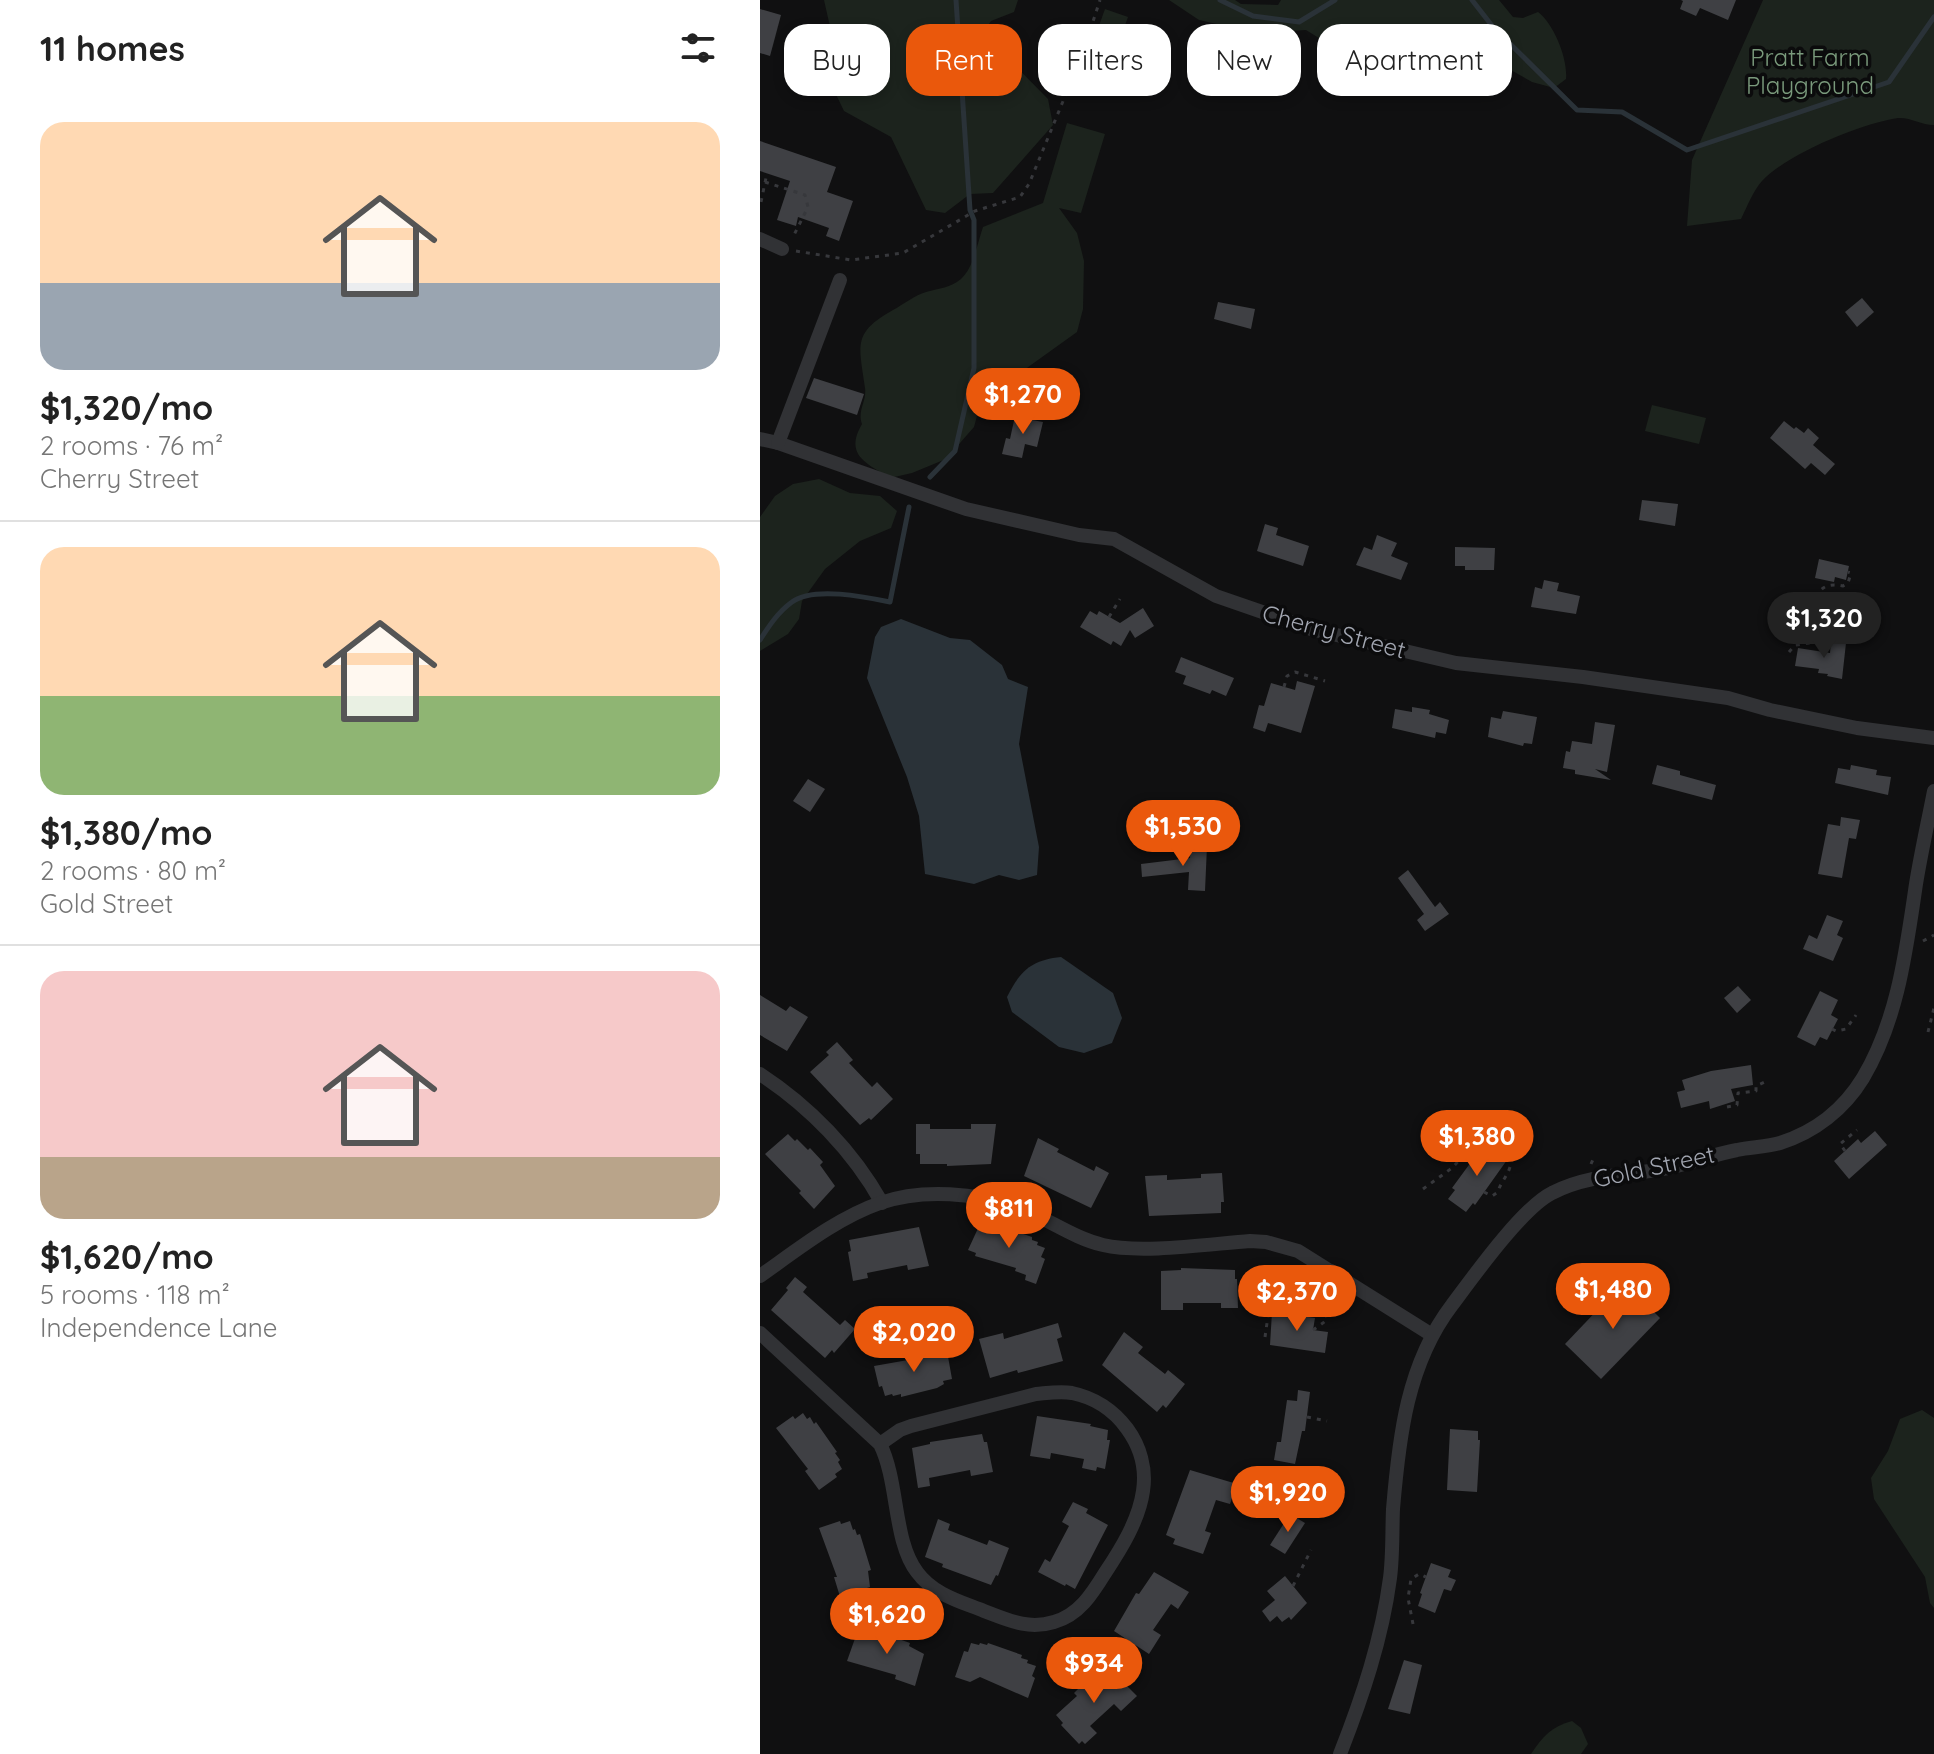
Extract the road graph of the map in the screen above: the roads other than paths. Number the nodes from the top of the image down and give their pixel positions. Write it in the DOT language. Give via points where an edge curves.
graph roads {
  1 [pos="760,239"];
  2 [pos="782,249"];
  3 [pos="840,280"];
  4 [pos="760,439"];
  5 [pos="778,443"];
  6 [pos="1934,738"];
  7 [pos="1934,791"];
  8 [pos="760,1074"];
  9 [pos="882,1203"];
  10 [pos="1331,1271"];
  11 [pos="760,1276"];
  12 [pos="1255,1282"];
  13 [pos="760,1333"];
  14 [pos="1432,1335"];
  15 [pos="880,1444"];
  16 [pos="1340,1754"];
  1 -- 2 [label="street"];
  3 -- 5 [label="street"];
  4 -- 5 [label="street, Cherry Street"];
  5 -- 6 [label="street, Cherry Street" via="966,509 1114,539 1216,596 1311,629 1456,663 1728,698 1857,728"];
  7 -- 14 [label="street, Gold Street" via="1901,986 1874,1056 1844,1103 1814,1129 1780,1143 1602,1177 1551,1193 1510,1232"];
  8 -- 9 [label="street" via="797,1101 845,1150"];
  9 -- 10 [label="street" via="971,1196 1022,1209 1103,1245 1266,1242 1298,1251"];
  9 -- 11 [label="street"];
  10 -- 12 [label="street" via="1311,1292"];
  10 -- 14 [label="street"];
  13 -- 15 [label="street"];
  14 -- 16 [label="street, Gold Street" via="1404,1417 1380,1637"];
  15 -- 15 [label="street" via="914,1569 939,1592 1023,1625 1066,1617 1091,1596 1130,1530 1143,1492 1145,1467 1131,1432 1106,1408 1072,1393 1036,1394 928,1422 900,1430"];
}
